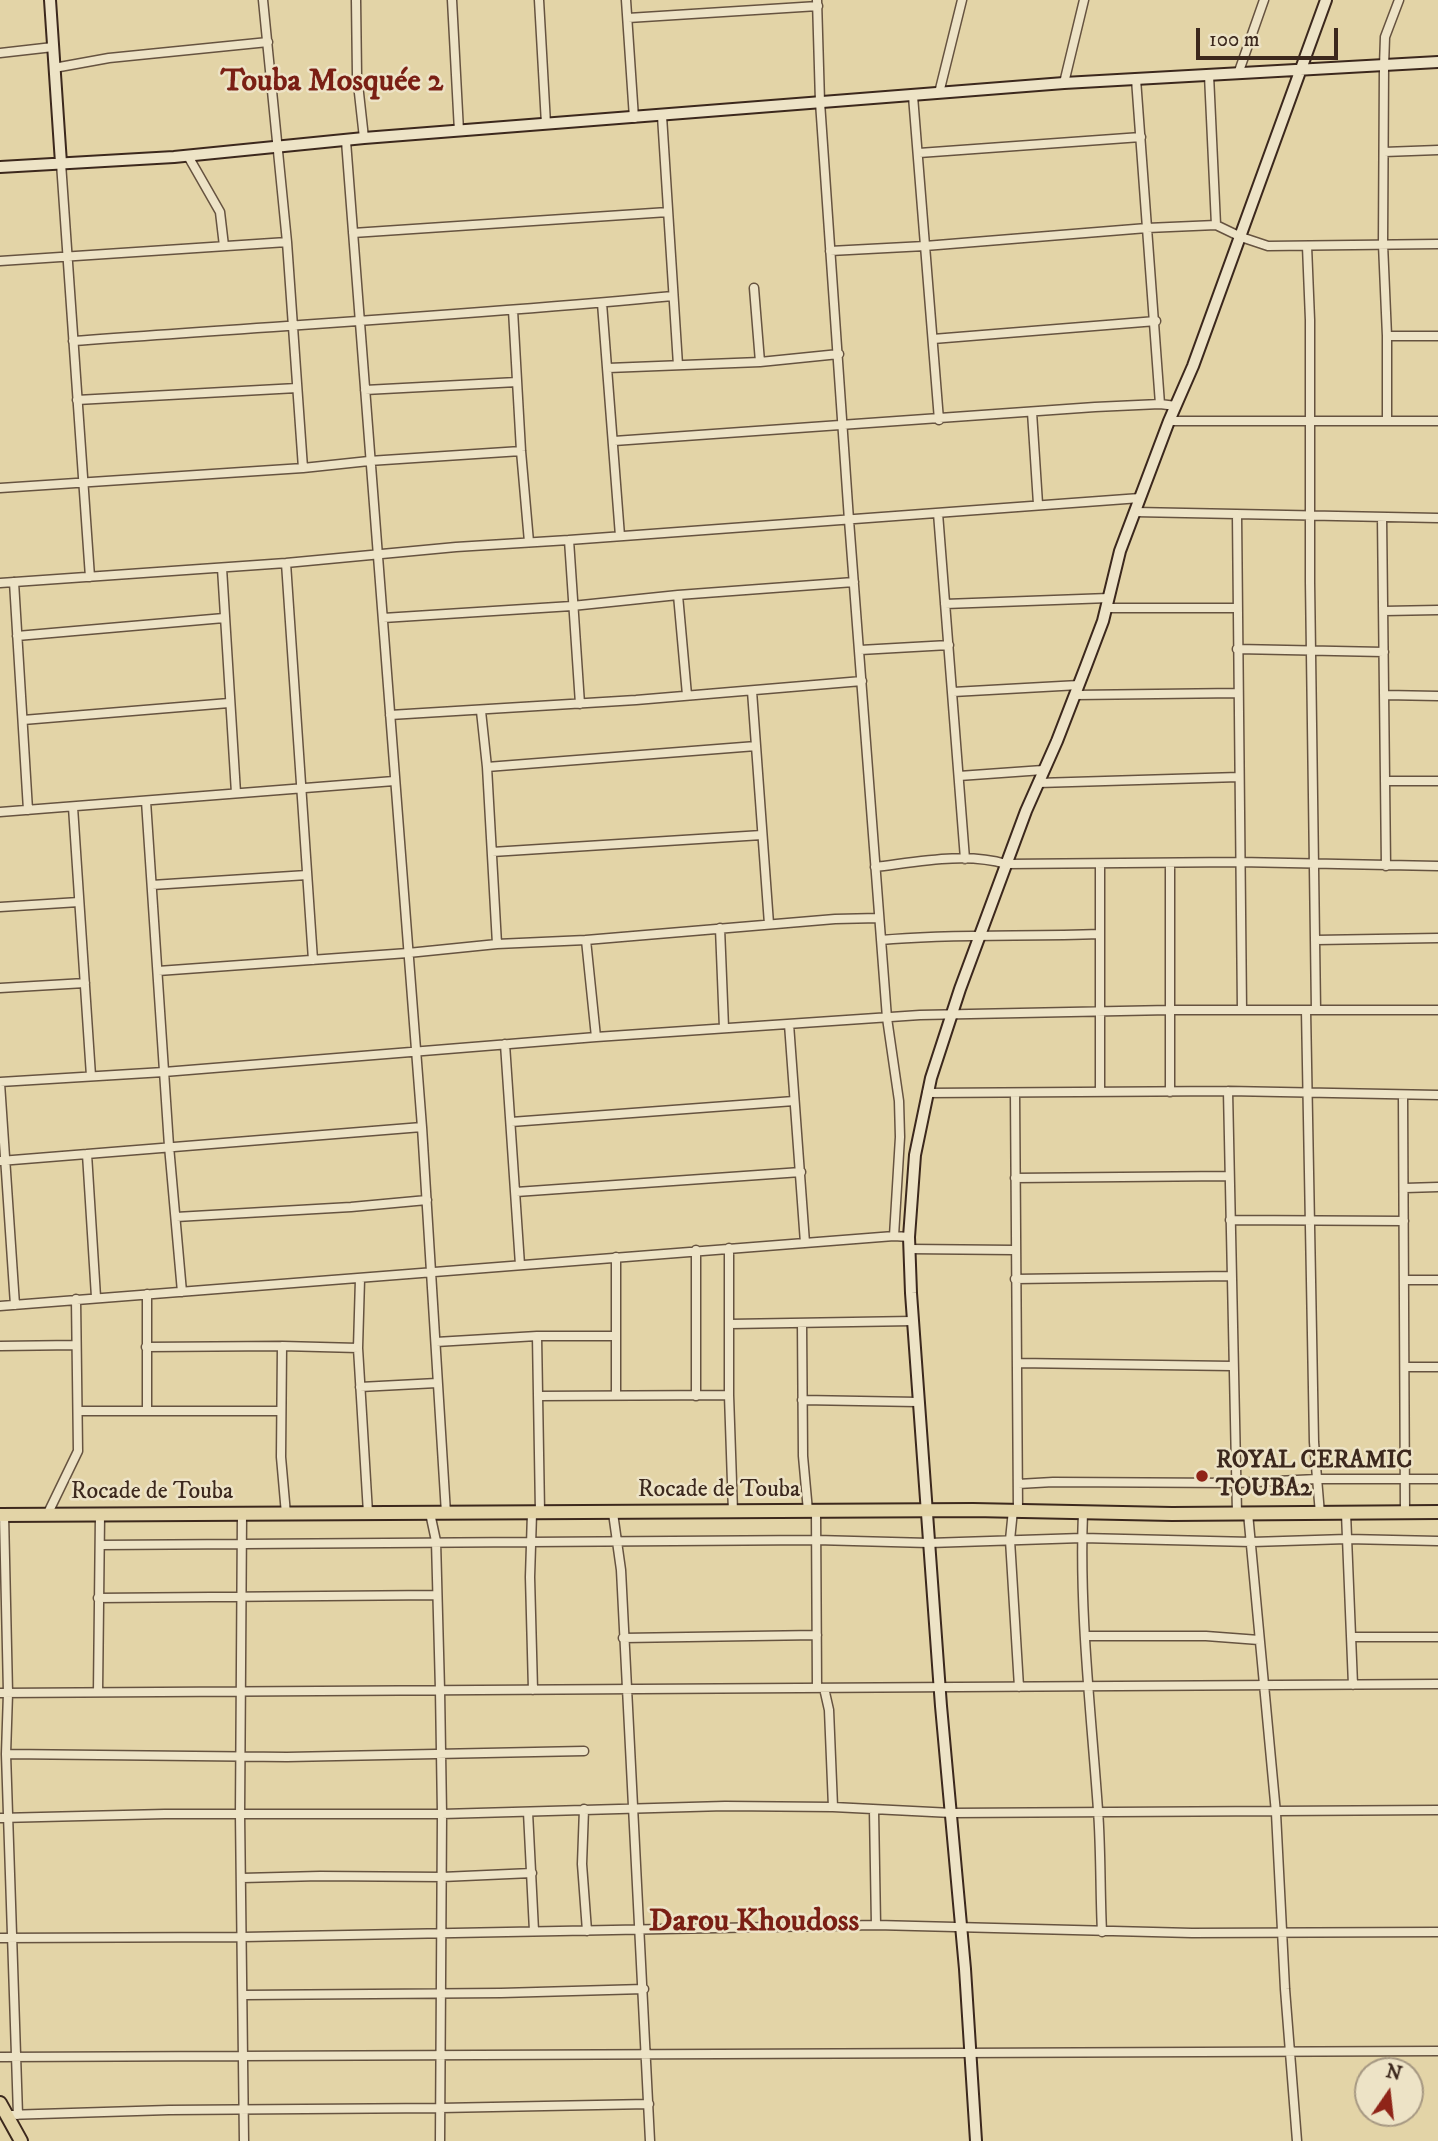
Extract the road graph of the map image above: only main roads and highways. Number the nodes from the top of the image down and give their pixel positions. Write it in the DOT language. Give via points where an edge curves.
graph roads {
  1 [pos="50,0"];
  2 [pos="1326,0"];
  3 [pos="1438,62"];
  4 [pos="1300,71"];
  5 [pos="61,163"];
  6 [pos="0,167"];
  7 [pos="926,1510"];
  8 [pos="1438,1512"];
  9 [pos="2,1515"];
  10 [pos="0,2103"];
  11 [pos="21,2141"];
  12 [pos="976,2141"];
  1 -- 5 [label="main road"];
  2 -- 4 [label="main road"];
  3 -- 4 [label="main road"];
  4 -- 5 [label="main road" via="1064,83"];
  4 -- 7 [label="main road" via="1120,551 1077,690 979,937 927,1093 915,1155 909,1237"];
  5 -- 6 [label="main road"];
  7 -- 8 [label="main road, Rocade de Touba"];
  7 -- 9 [label="main road, Rocade de Touba"];
  7 -- 12 [label="main road"];
  10 -- 11 [label="main road" via="12,2115"];
}
